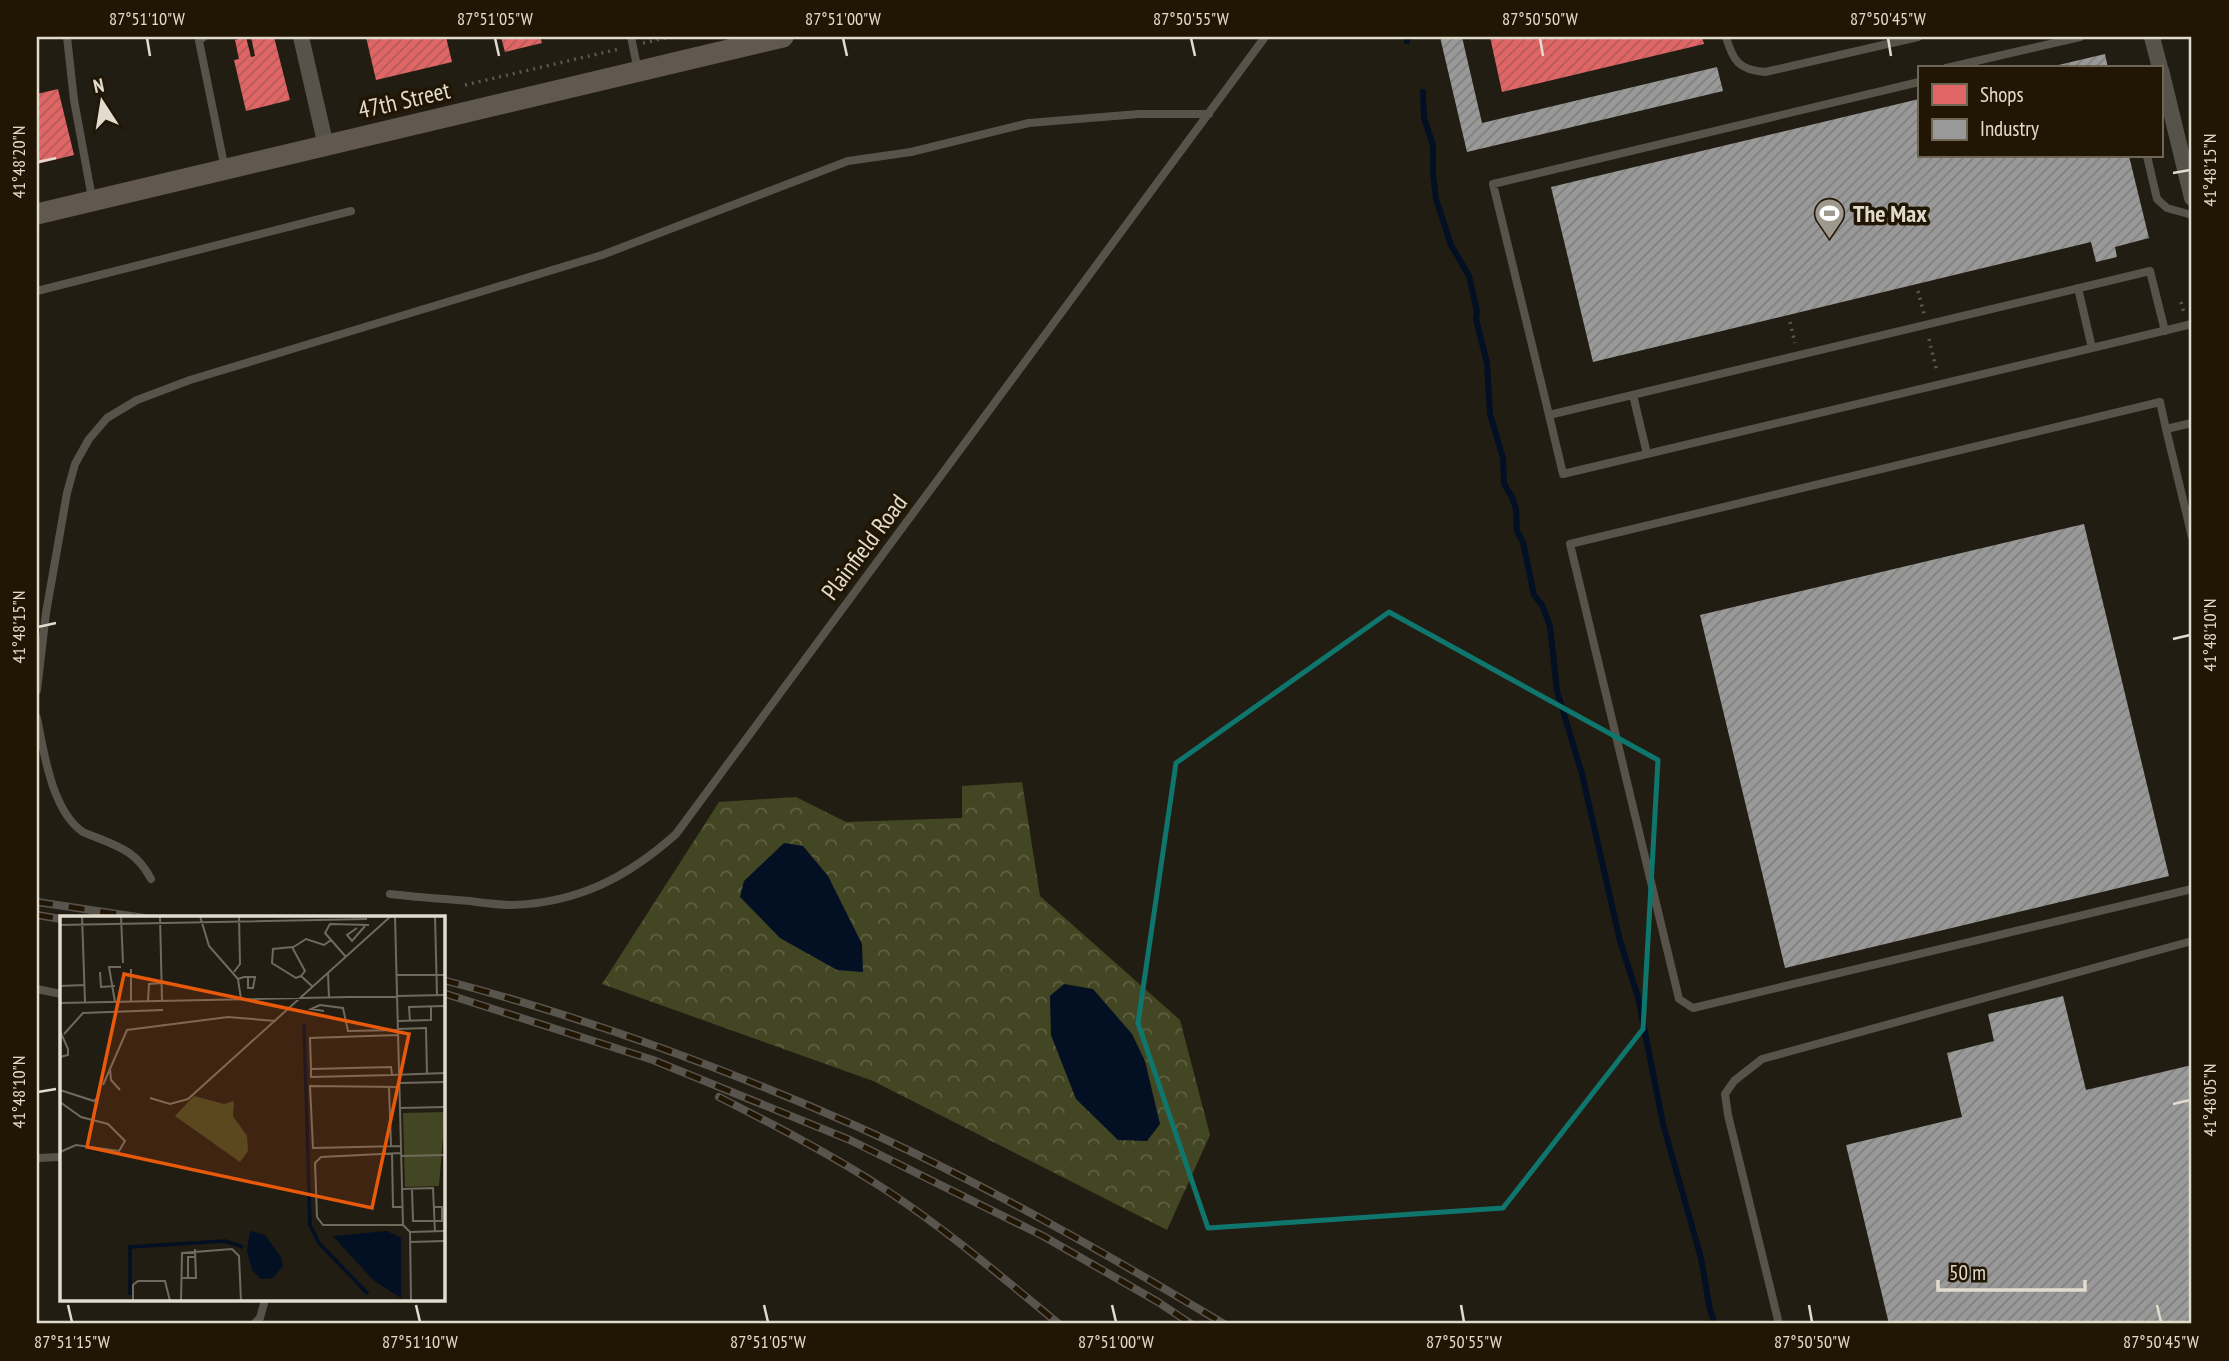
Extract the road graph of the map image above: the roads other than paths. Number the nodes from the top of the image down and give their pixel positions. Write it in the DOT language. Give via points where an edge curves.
graph roads {
  1 [pos="67,37"];
  2 [pos="204,37"];
  3 [pos="300,37"];
  4 [pos="783,37"];
  5 [pos="1265,37"];
  6 [pos="1727,37"];
  7 [pos="1918,37"];
  8 [pos="2080,37"];
  9 [pos="2152,37"];
  10 [pos="632,41"];
  11 [pos="1956,66"];
  12 [pos="2159,66"];
  13 [pos="638,71"];
  14 [pos="1918,82"];
  15 [pos="2164,98"];
  16 [pos="1209,114"];
  17 [pos="326,146"];
  18 [pos="2147,158"];
  19 [pos="225,170"];
  20 [pos="2192,198"];
  21 [pos="93,201"];
  22 [pos="351,211"];
  23 [pos="37,215"];
  24 [pos="2192,215"];
  25 [pos="2078,288"];
  26 [pos="37,291"];
  27 [pos="2192,324"];
  28 [pos="2165,331"];
  29 [pos="2092,348"];
  30 [pos="1633,395"];
  31 [pos="1549,415"];
  32 [pos="2192,423"];
  33 [pos="2166,429"];
  34 [pos="1647,454"];
  35 [pos="2192,537"];
  36 [pos="37,690"];
  37 [pos="37,719"];
  38 [pos="152,879"];
  39 [pos="2192,889"];
  40 [pos="390,894"];
  41 [pos="2192,941"];
  42 [pos="37,989"];
  43 [pos="60,994"];
  44 [pos="60,1157"];
  45 [pos="37,1158"];
  46 [pos="264,1302"];
  47 [pos="254,1324"];
  48 [pos="1779,1324"];
  1 -- 21 [label="lane"];
  2 -- 19 [label="lane" via="200,41"];
  3 -- 17 [label="street"];
  4 -- 13 [label="main road, 47th Street"];
  5 -- 16 [label="lane, Plainfield Road"];
  6 -- 7 [label="lane" via="1738,63 1749,71 1765,72"];
  8 -- 11 [label="lane"];
  9 -- 12 [label="street"];
  10 -- 13 [label="lane"];
  13 -- 17 [label="main road, 47th Street"];
  14 -- 31 [label="lane" via="1493,184"];
  15 -- 20 [label="street"];
  16 -- 36 [label="lane" via="1028,123 911,152 848,161 602,256 137,400 107,418 75,464 46,613"];
  16 -- 40 [label="lane, Plainfield Road" via="676,834 614,880 549,901 511,905"];
  17 -- 19 [label="main road, 47th Street"];
  18 -- 24 [label="lane" via="2157,199 2167,208"];
  19 -- 21 [label="main road, 47th Street"];
  21 -- 23 [label="main road, 47th Street"];
  22 -- 26 [label="lane"];
  25 -- 28 [label="lane" via="2150,271"];
  25 -- 29 [label="lane"];
  25 -- 30 [label="lane"];
  27 -- 28 [label="lane"];
  28 -- 29 [label="lane"];
  29 -- 34 [label="lane"];
  30 -- 31 [label="lane"];
  30 -- 34 [label="lane"];
  31 -- 34 [label="lane" via="1563,474"];
  32 -- 33 [label="lane"];
  33 -- 35 [label="lane"];
  33 -- 39 [label="lane" via="2160,402 1570,544 1679,999 1693,1008"];
  37 -- 38 [label="lane" via="57,797 67,816 83,832 128,850"];
  41 -- 48 [label="lane" via="1762,1059 1734,1081 1726,1094 1728,1115"];
  42 -- 43 [label="lane"];
  44 -- 45 [label="lane"];
  46 -- 47 [label="lane"];
}
